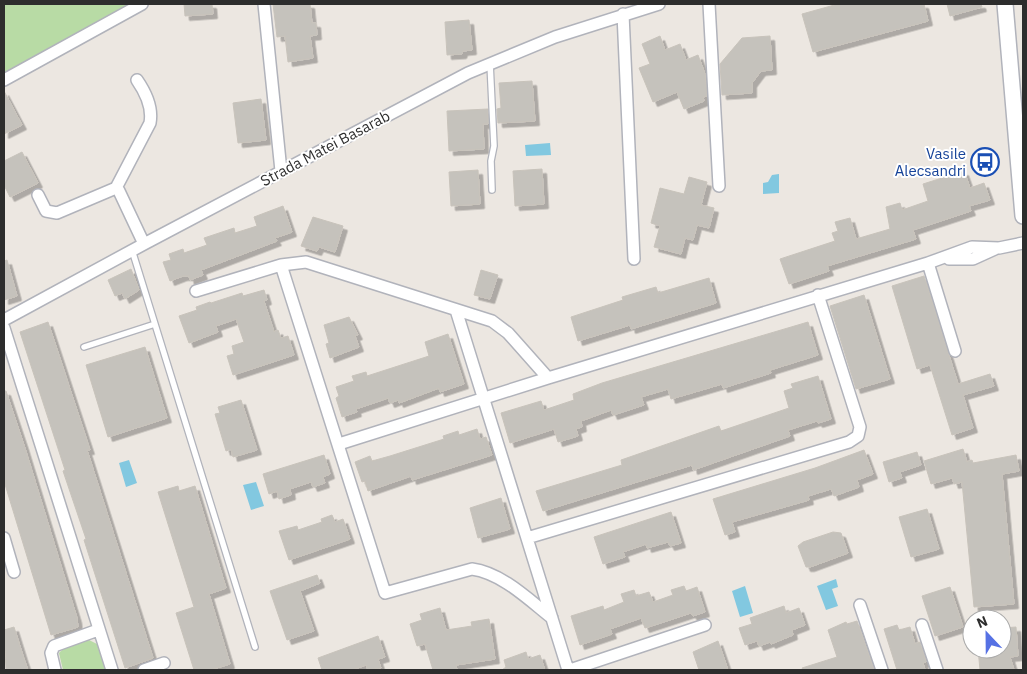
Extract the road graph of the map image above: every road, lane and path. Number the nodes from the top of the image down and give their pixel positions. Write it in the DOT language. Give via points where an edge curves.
graph roads {
  1 [pos="142,4"];
  2 [pos="264,4"];
  3 [pos="658,4"];
  4 [pos="710,4"];
  5 [pos="1005,4"];
  6 [pos="623,14"];
  7 [pos="490,63"];
  8 [pos="4,80"];
  9 [pos="137,80"];
  10 [pos="1019,117"];
  11 [pos="281,171"];
  12 [pos="719,186"];
  13 [pos="116,188"];
  14 [pos="492,190"];
  15 [pos="38,196"];
  16 [pos="1023,216"];
  17 [pos="144,244"];
  18 [pos="1023,244"];
  19 [pos="132,250"];
  20 [pos="634,259"];
  21 [pos="928,263"];
  22 [pos="281,265"];
  23 [pos="196,291"];
  24 [pos="818,295"];
  25 [pos="456,310"];
  26 [pos="4,320"];
  27 [pos="155,324"];
  28 [pos="4,328"];
  29 [pos="84,347"];
  30 [pos="955,351"];
  31 [pos="548,378"];
  32 [pos="484,397"];
  33 [pos="339,444"];
  34 [pos="4,538"];
  35 [pos="527,538"];
  36 [pos="14,572"];
  37 [pos="860,604"];
  38 [pos="552,618"];
  39 [pos="705,625"];
  40 [pos="922,625"];
  41 [pos="98,630"];
  42 [pos="255,647"];
  43 [pos="164,663"];
  44 [pos="55,670"];
  45 [pos="112,670"];
  46 [pos="144,670"];
  47 [pos="569,670"];
  48 [pos="882,670"];
  49 [pos="937,670"];
  1 -- 8 [label="street"];
  2 -- 11 [label="street"];
  3 -- 6 [label="street, Strada Matei Basarab"];
  4 -- 12 [label="street"];
  5 -- 10 [label="main road"];
  6 -- 7 [label="street, Strada Matei Basarab"];
  6 -- 20 [label="street"];
  7 -- 11 [label="street, Strada Matei Basarab"];
  7 -- 14 [label="lane" via="494,146"];
  9 -- 13 [label="street" via="146,93 150,123"];
  10 -- 16 [label="main road"];
  11 -- 17 [label="street, Strada Matei Basarab"];
  13 -- 15 [label="street" via="57,213 46,211"];
  13 -- 17 [label="street"];
  17 -- 19 [label="street, Strada Matei Basarab"];
  18 -- 21 [label="street" via="999,248 973,259 941,259"];
  19 -- 26 [label="street, Strada Matei Basarab"];
  19 -- 27 [label="lane"];
  21 -- 24 [label="street"];
  21 -- 30 [label="street"];
  22 -- 23 [label="street"];
  22 -- 25 [label="street" via="306,262"];
  22 -- 33 [label="street"];
  24 -- 31 [label="street"];
  24 -- 35 [label="street" via="860,427 858,436 849,442"];
  25 -- 31 [label="street" via="492,321 508,333"];
  25 -- 32 [label="street"];
  27 -- 29 [label="lane"];
  27 -- 42 [label="lane"];
  28 -- 41 [label="street"];
  31 -- 32 [label="street"];
  32 -- 33 [label="street"];
  32 -- 35 [label="street"];
  33 -- 38 [label="street" via="385,593 472,569 483,570"];
  34 -- 36 [label="street"];
  35 -- 38 [label="street"];
  37 -- 48 [label="street"];
  38 -- 47 [label="street"];
  39 -- 47 [label="street"];
  40 -- 49 [label="street"];
  41 -- 44 [label="street" via="54,646 51,653"];
  41 -- 45 [label="street"];
  43 -- 46 [label="street"];
}
